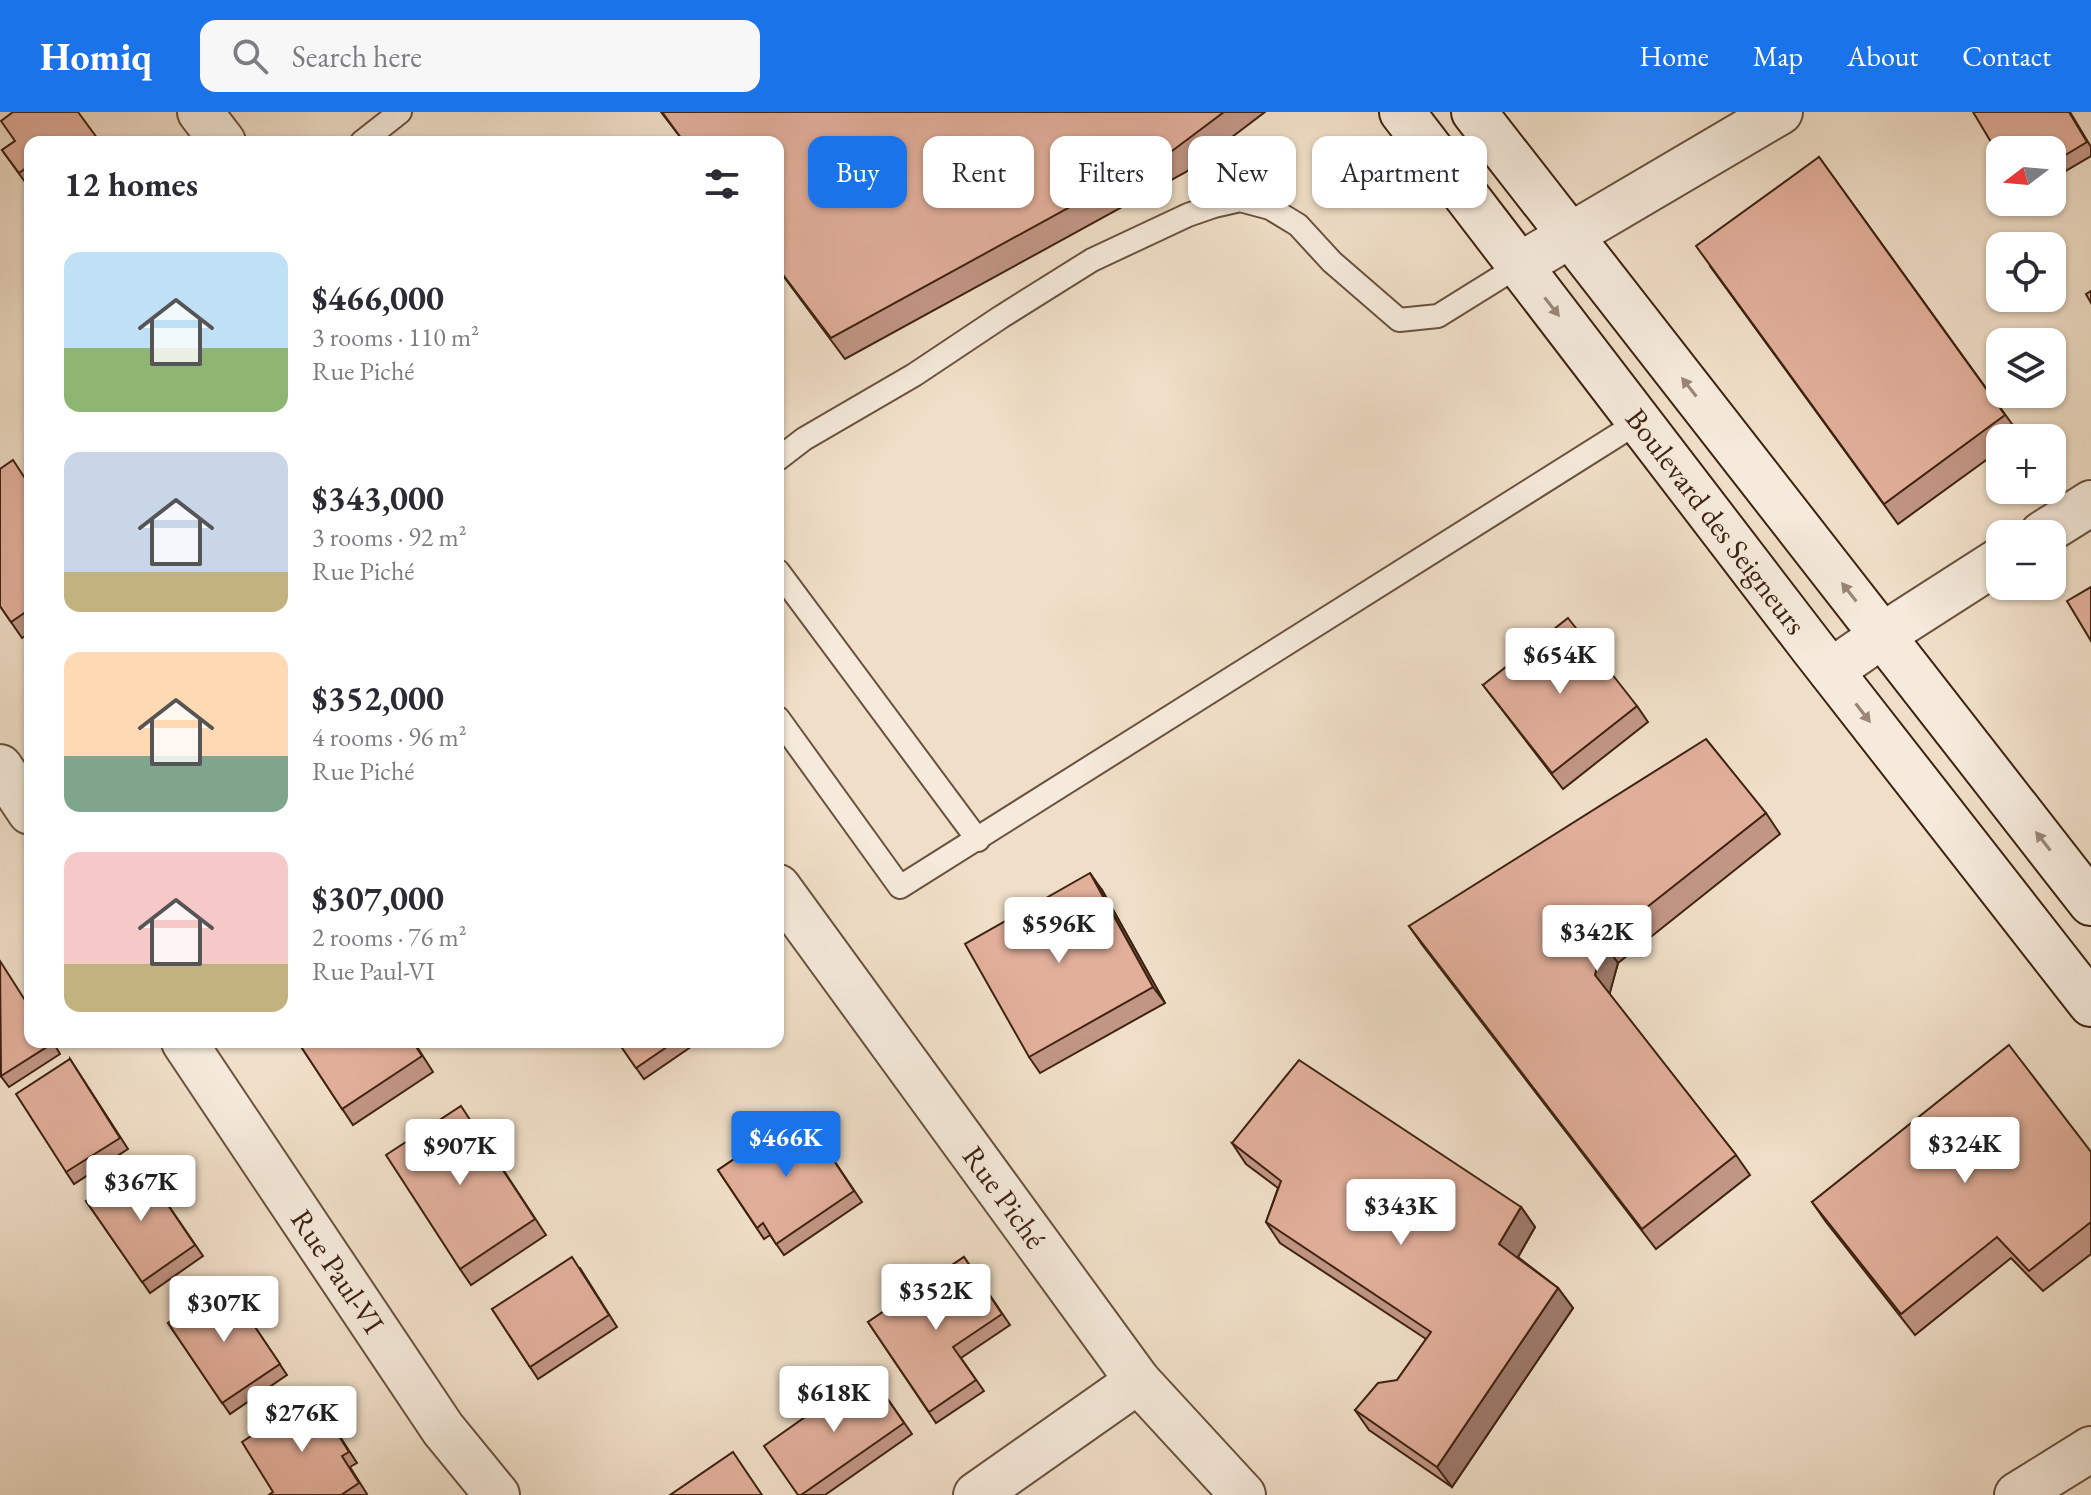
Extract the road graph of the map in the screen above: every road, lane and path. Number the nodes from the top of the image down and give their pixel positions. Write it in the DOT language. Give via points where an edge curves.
graph roads {
  1 [pos="200,112"];
  2 [pos="400,112"];
  3 [pos="1402,112"];
  4 [pos="1474,112"];
  5 [pos="1780,112"];
  6 [pos="218,136"];
  7 [pos="370,136"];
  8 [pos="1570,235"];
  9 [pos="1520,265"];
  10 [pos="1640,421"];
  11 [pos="784,454"];
  12 [pos="2091,503"];
  13 [pos="2064,520"];
  14 [pos="1986,569"];
  15 [pos="784,579"];
  16 [pos="1883,635"];
  17 [pos="1831,671"];
  18 [pos="784,726"];
  19 [pos="0,767"];
  20 [pos="24,803"];
  21 [pos="978,840"];
  22 [pos="784,895"];
  23 [pos="2088,898"];
  24 [pos="2034,930"];
  25 [pos="2091,1004"];
  26 [pos="188,1048"];
  27 [pos="1138,1381"];
  28 [pos="2091,1449"];
  29 [pos="497,1495"];
  30 [pos="976,1495"];
  31 [pos="1243,1495"];
  32 [pos="2017,1495"];
  1 -- 6 [label="street"];
  2 -- 7 [label="lane"];
  3 -- 9 [label="street, Boulevard des Seigneurs"];
  4 -- 8 [label="street, Boulevard des Seigneurs"];
  5 -- 8 [label="street"];
  8 -- 9 [label="street"];
  16 -- 8 [label="street, Boulevard des Seigneurs, one-way"];
  9 -- 10 [label="street, Boulevard des Seigneurs, one-way"];
  9 -- 11 [label="lane" via="1438,316 1399,320 1298,225 1270,208 1240,200 1214,206 1092,260"];
  10 -- 17 [label="street, Boulevard des Seigneurs"];
  10 -- 21 [label="lane"];
  12 -- 13 [label="street"];
  14 -- 16 [label="street"];
  15 -- 21 [label="lane"];
  16 -- 17 [label="street"];
  23 -- 16 [label="street, Boulevard des Seigneurs, one-way"];
  17 -- 24 [label="street, Boulevard des Seigneurs, one-way"];
  18 -- 21 [label="lane" via="900,887"];
  19 -- 20 [label="street"];
  22 -- 27 [label="street, Rue Piché"];
  23 -- 24 [label="street, Boulevard des Seigneurs"];
  24 -- 25 [label="street, Boulevard des Seigneurs"];
  26 -- 29 [label="street, Rue Paul-VI" via="443,1429"];
  27 -- 30 [label="street"];
  27 -- 31 [label="street, Rue Piché"];
  28 -- 32 [label="street"];
}
